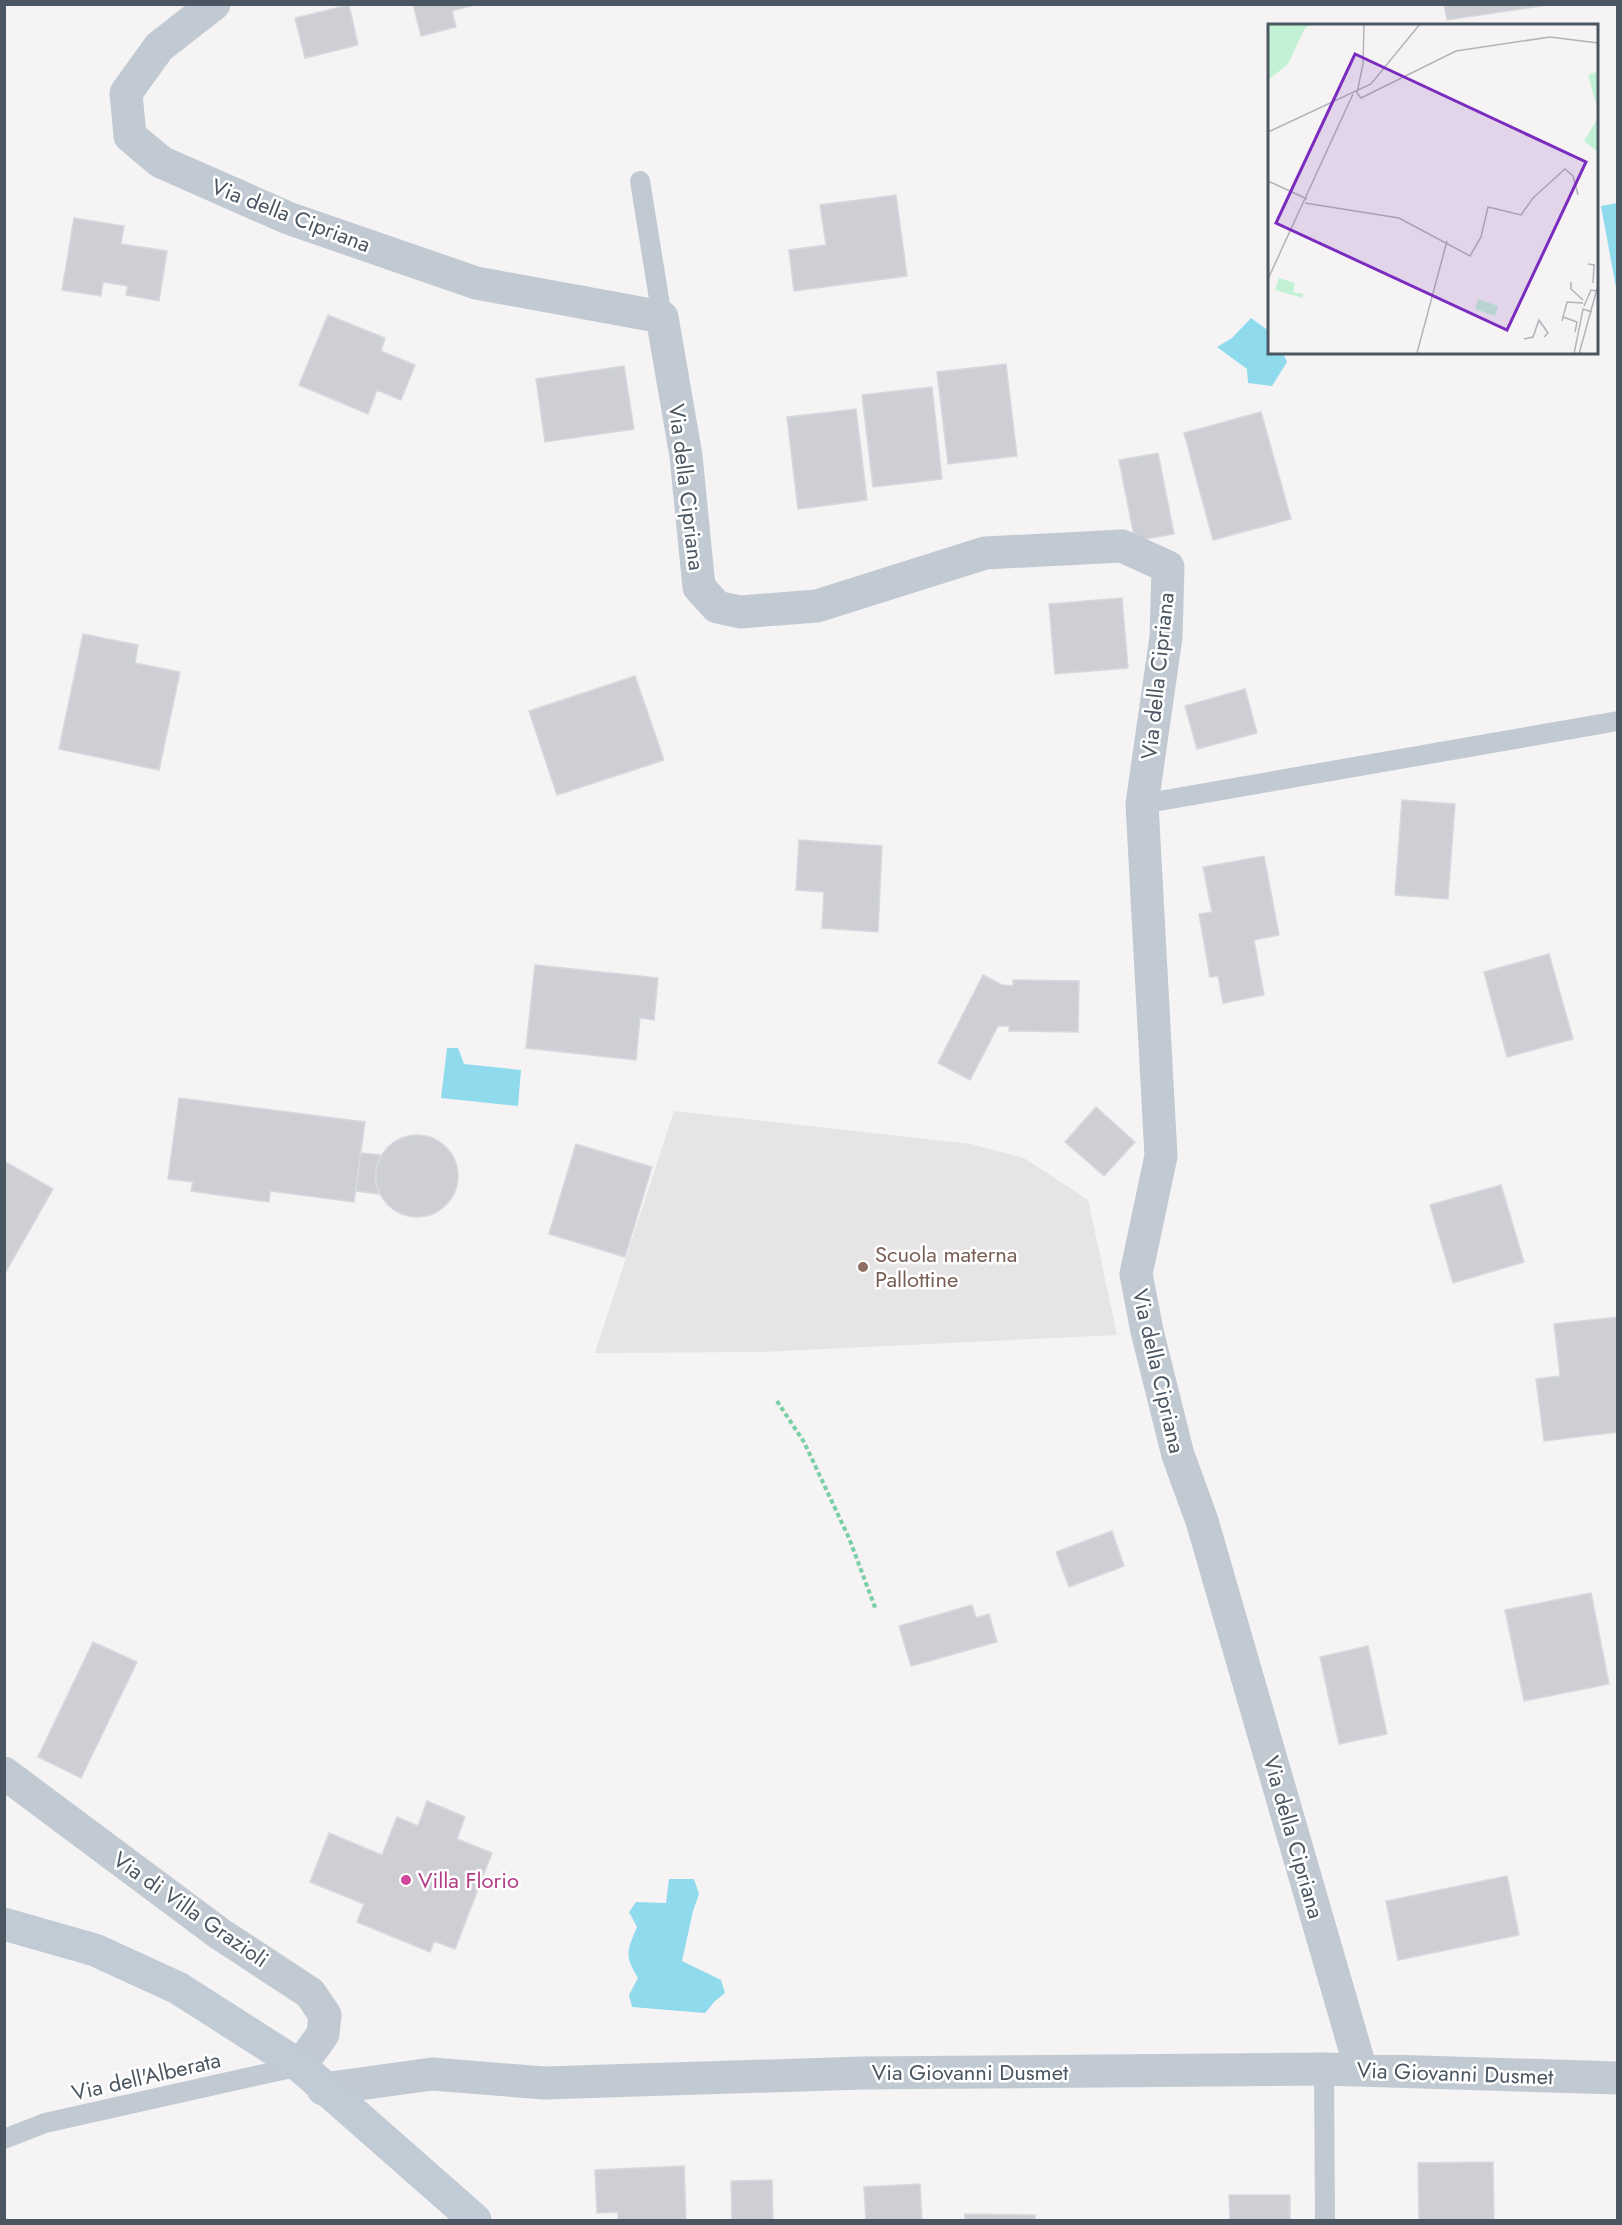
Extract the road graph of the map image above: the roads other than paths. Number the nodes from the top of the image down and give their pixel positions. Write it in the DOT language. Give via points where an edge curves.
graph roads {
  1 [pos="214,4"];
  2 [pos="640,182"];
  3 [pos="662,317"];
  4 [pos="1617,722"];
  5 [pos="1142,804"];
  6 [pos="4,1773"];
  7 [pos="4,1924"];
  8 [pos="300,2066"];
  9 [pos="1324,2070"];
  10 [pos="1361,2070"];
  11 [pos="1617,2078"];
  12 [pos="323,2089"];
  13 [pos="4,2139"];
  14 [pos="475,2220"];
  15 [pos="1325,2220"];
  1 -- 3 [label="street, Via della Cipriana" via="159,47 126,93 130,136 161,162 288,218 476,283"];
  2 -- 3 [label="lane"];
  3 -- 5 [label="street, Via della Cipriana" via="686,456 699,587 717,607 740,612 817,606 985,553 1122,546 1168,567 1166,637"];
  4 -- 5 [label="lane"];
  5 -- 10 [label="street, Via della Cipriana" via="1161,1156 1136,1274 1178,1455 1202,1521"];
  6 -- 8 [label="street, Via di Villa Grazioli" via="220,1934 310,1993 325,2015 323,2034"];
  7 -- 8 [label="main road" via="95,1950 178,1988"];
  8 -- 12 [label="main road"];
  8 -- 13 [label="lane, Via dell'Alberata" via="45,2123"];
  9 -- 10 [label="street, Via Giovanni Dusmet"];
  9 -- 12 [label="street, Via Giovanni Dusmet" via="862,2073 544,2083 432,2074"];
  9 -- 15 [label="lane"];
  10 -- 11 [label="street, Via Giovanni Dusmet"];
  12 -- 14 [label="main road"];
}
